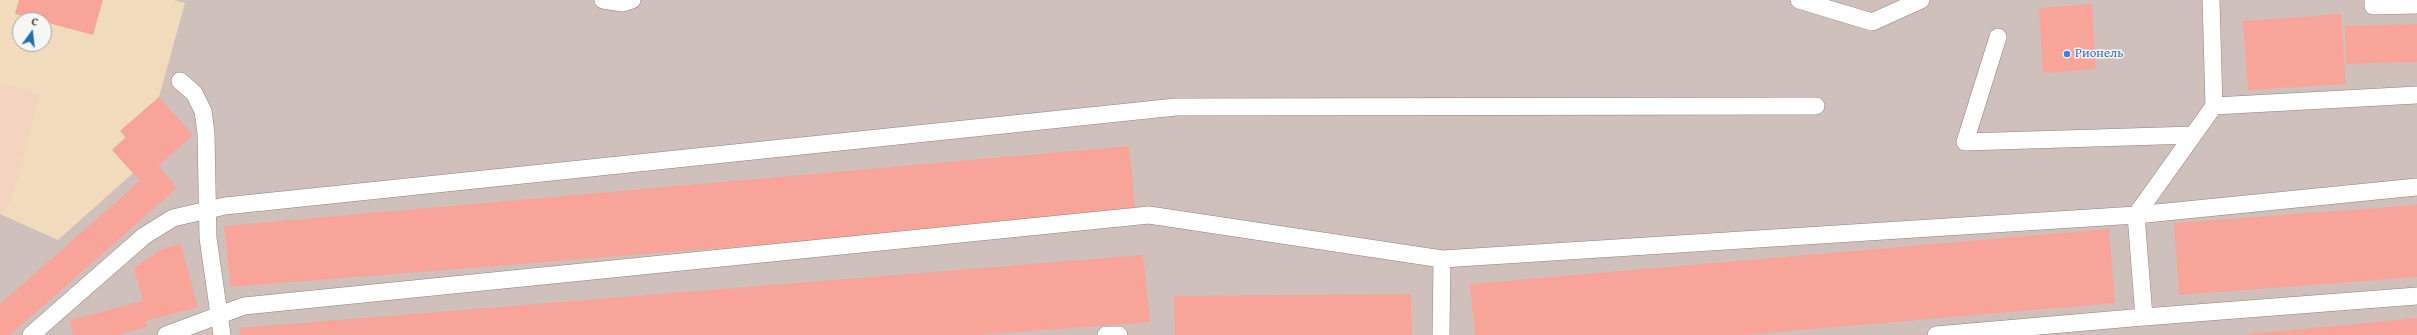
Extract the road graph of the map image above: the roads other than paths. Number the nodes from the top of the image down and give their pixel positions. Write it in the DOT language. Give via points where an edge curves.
graph roads {
  1 [pos="603,0"];
  2 [pos="632,0"];
  3 [pos="1799,0"];
  4 [pos="1920,0"];
  5 [pos="2211,0"];
  6 [pos="2373,0"];
  7 [pos="2417,5"];
  8 [pos="1998,38"];
  9 [pos="180,81"];
  10 [pos="2417,95"];
  11 [pos="1816,106"];
  12 [pos="2214,106"];
  13 [pos="2193,135"];
  14 [pos="2417,187"];
  15 [pos="207,210"];
  16 [pos="2136,215"];
  17 [pos="1442,259"];
  18 [pos="2417,296"];
  19 [pos="219,314"];
  20 [pos="2144,317"];
  21 [pos="31,335"];
  22 [pos="166,335"];
  23 [pos="222,335"];
  24 [pos="1106,335"];
  25 [pos="1119,335"];
  26 [pos="1441,335"];
  27 [pos="1936,335"];
  1 -- 2 [label="lane" via="623,3"];
  3 -- 4 [label="lane" via="1872,22"];
  5 -- 12 [label="lane"];
  6 -- 7 [label="lane" via="2373,6"];
  8 -- 13 [label="lane" via="1965,142"];
  9 -- 15 [label="lane" via="194,93 203,111 206,133"];
  10 -- 12 [label="lane"];
  11 -- 15 [label="lane" via="1176,107"];
  12 -- 13 [label="lane"];
  13 -- 16 [label="lane"];
  14 -- 16 [label="lane"];
  15 -- 19 [label="lane" via="208,238"];
  15 -- 21 [label="lane" via="173,218 144,236"];
  16 -- 17 [label="lane"];
  16 -- 20 [label="lane"];
  17 -- 19 [label="lane" via="1149,215 244,306"];
  17 -- 26 [label="lane"];
  18 -- 20 [label="lane"];
  19 -- 22 [label="lane" via="195,326"];
  19 -- 23 [label="lane"];
  20 -- 27 [label="lane"];
  24 -- 25 [label="lane"];
}
